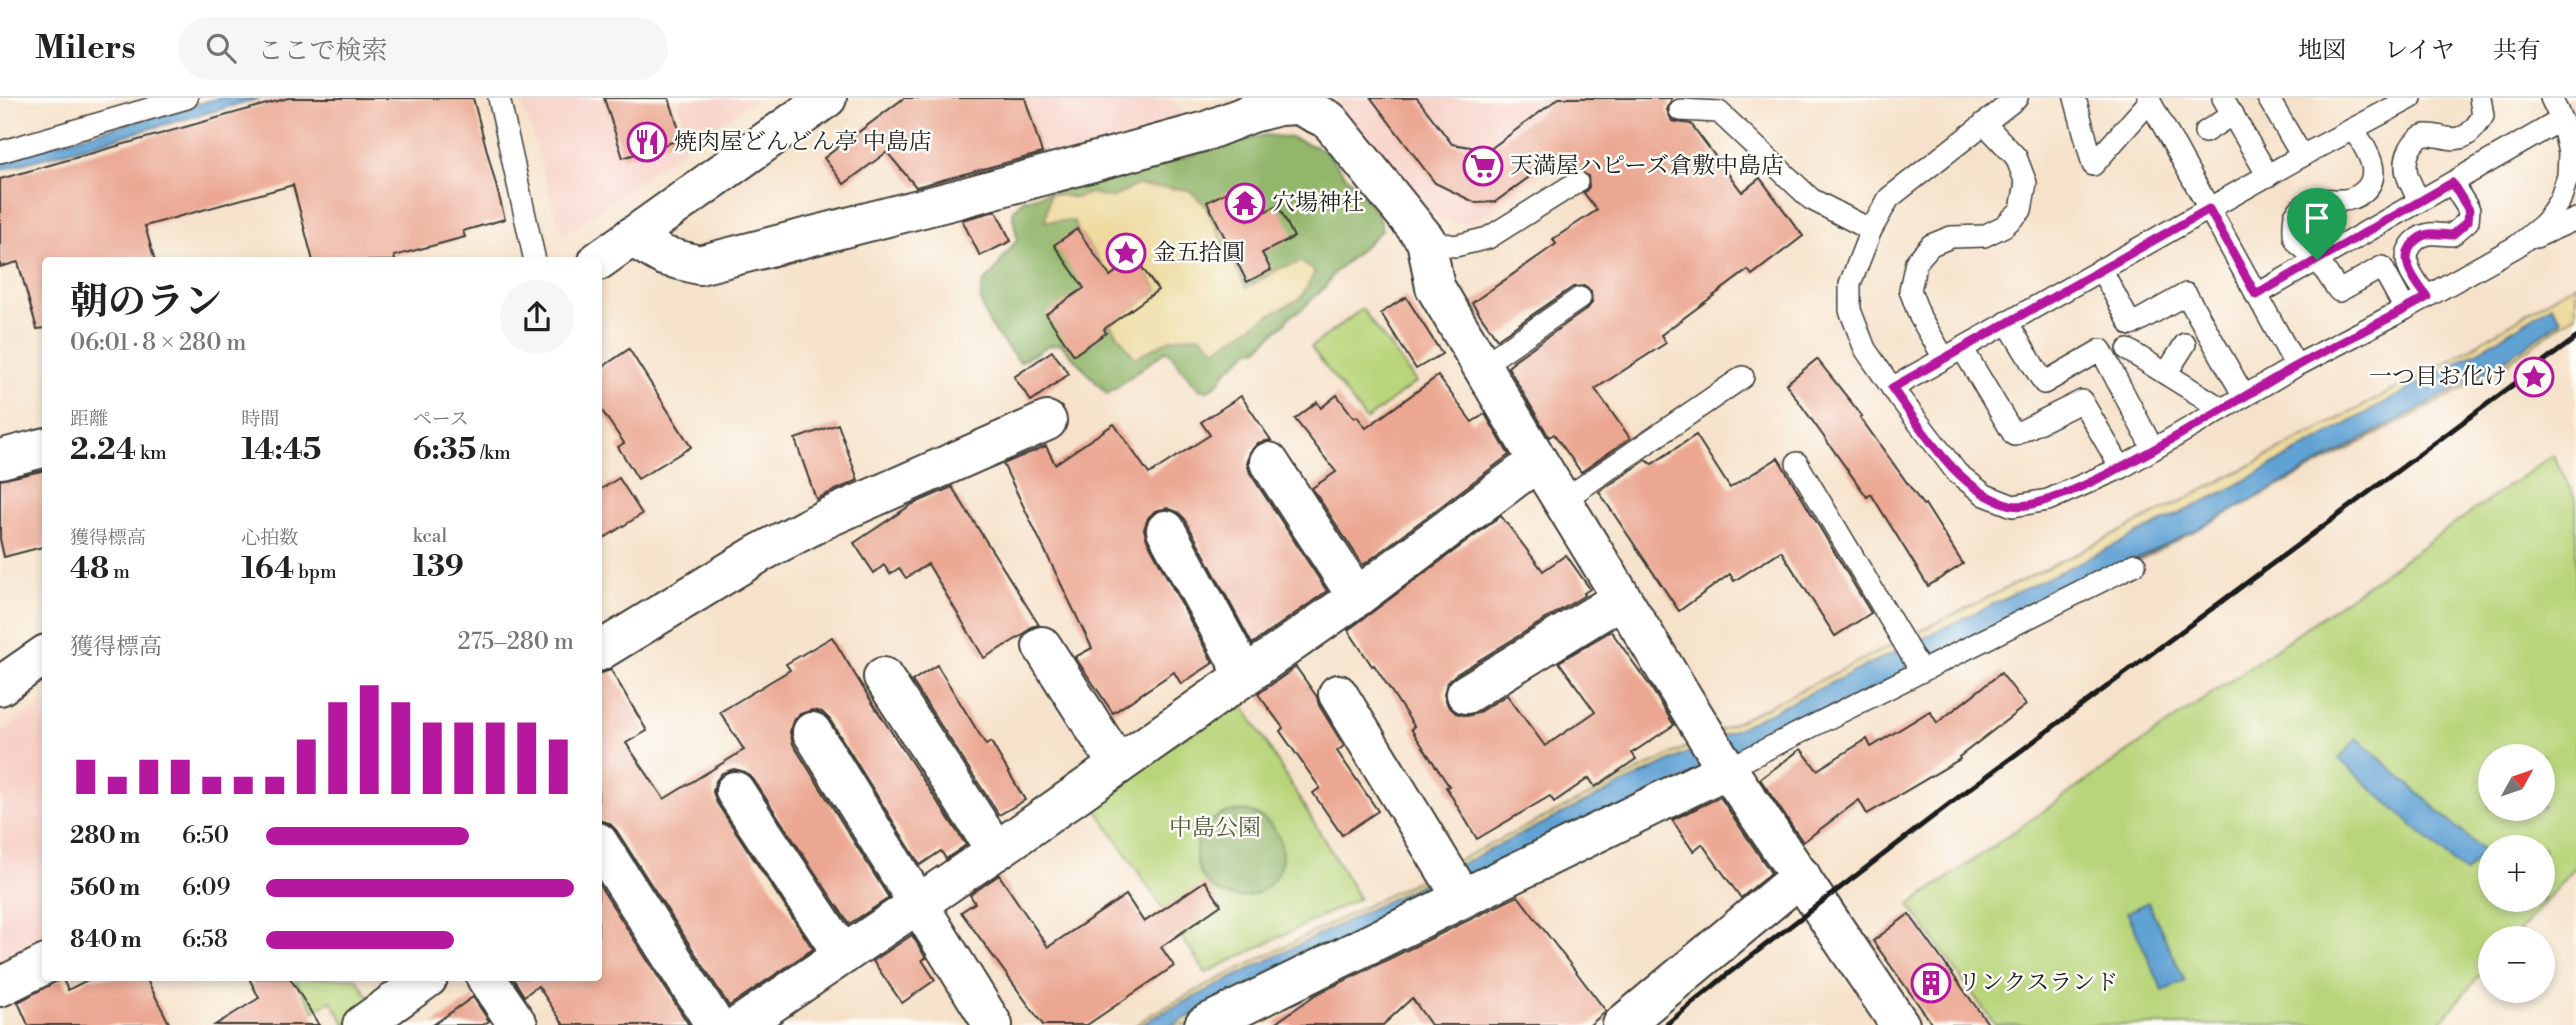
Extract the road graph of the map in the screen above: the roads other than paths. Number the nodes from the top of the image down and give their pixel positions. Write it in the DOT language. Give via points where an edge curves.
graph roads {
  1 [pos="187,98"];
  2 [pos="499,98"];
  3 [pos="827,98"];
  4 [pos="2017,98"];
  5 [pos="2075,98"];
  6 [pos="2268,98"];
  7 [pos="2411,98"];
  8 [pos="2480,98"];
  9 [pos="2551,98"];
  10 [pos="2149,100"];
  11 [pos="1281,102"];
  12 [pos="2228,106"];
  13 [pos="1680,110"];
  14 [pos="2561,120"];
  15 [pos="1984,122"];
  16 [pos="2353,129"];
  17 [pos="2205,132"];
  18 [pos="0,152"];
  19 [pos="2302,156"];
  20 [pos="2269,176"];
  21 [pos="1577,182"];
  22 [pos="2452,183"];
  23 [pos="2419,200"];
  24 [pos="2209,209"];
  25 [pos="2576,219"];
  26 [pos="1871,230"];
  27 [pos="631,237"];
  28 [pos="1426,240"];
  29 [pos="2517,246"];
  30 [pos="534,257"];
  31 [pos="602,258"];
  32 [pos="2317,260"];
  33 [pos="2101,269"];
  34 [pos="2256,295"];
  35 [pos="2427,297"];
  36 [pos="1580,298"];
  37 [pos="2405,309"];
  38 [pos="2007,322"];
  39 [pos="2185,344"];
  40 [pos="2129,350"];
  41 [pos="1953,353"];
  42 [pos="1483,365"];
  43 [pos="2296,366"];
  44 [pos="2166,374"];
  45 [pos="1743,377"];
  46 [pos="1892,388"];
  47 [pos="2244,396"];
  48 [pos="2222,409"];
  49 [pos="1047,421"];
  50 [pos="42,448"];
  51 [pos="2154,449"];
  52 [pos="0,459"];
  53 [pos="1538,461"];
  54 [pos="1269,463"];
  55 [pos="1797,463"];
  56 [pos="2121,468"];
  57 [pos="1562,501"];
  58 [pos="1166,530"];
  59 [pos="2136,564"];
  60 [pos="1357,597"];
  61 [pos="1621,599"];
  62 [pos="1042,646"];
  63 [pos="602,650"];
  64 [pos="42,657"];
  65 [pos="1913,658"];
  66 [pos="1245,676"];
  67 [pos="883,677"];
  68 [pos="0,686"];
  69 [pos="1338,694"];
  70 [pos="1466,694"];
  71 [pos="812,732"];
  72 [pos="1718,755"];
  73 [pos="1118,765"];
  74 [pos="735,791"];
  75 [pos="602,848"];
  76 [pos="996,850"];
  77 [pos="1801,876"];
  78 [pos="1455,885"];
  79 [pos="918,904"];
  80 [pos="843,955"];
  81 [pos="42,966"];
  82 [pos="424,981"];
  83 [pos="488,981"];
  84 [pos="0,987"];
  85 [pos="362,1025"];
  86 [pos="518,1025"];
  87 [pos="715,1025"];
  88 [pos="740,1025"];
  89 [pos="993,1025"];
  90 [pos="1204,1025"];
  91 [pos="1622,1025"];
  92 [pos="1900,1025"];
  1 -- 18 [label="lane"];
  2 -- 30 [label="lane"];
  3 -- 27 [label="street"];
  4 -- 15 [label="lane"];
  5 -- 10 [label="lane" via="2093,166"];
  6 -- 19 [label="lane"];
  7 -- 16 [label="lane"];
  8 -- 23 [label="lane" via="2483,116 2464,137 2426,135 2415,141 2404,164"];
  9 -- 14 [label="lane"];
  10 -- 24 [label="lane"];
  11 -- 27 [label="street" via="1180,138 699,265 664,256"];
  11 -- 28 [label="street" via="1329,120"];
  12 -- 17 [label="lane"];
  12 -- 20 [label="lane"];
  13 -- 26 [label="lane" via="1719,112 1811,199"];
  14 -- 22 [label="lane"];
  14 -- 29 [label="lane" via="2569,153 2560,200 2544,224"];
  15 -- 26 [label="lane" via="1889,198"];
  15 -- 41 [label="lane" via="2016,157 2026,183 2021,210 1984,236 1951,237 1931,245 1916,262 1910,290 1920,317"];
  16 -- 19 [label="lane"];
  16 -- 32 [label="lane" via="2369,153 2374,171 2365,191 2344,201 2315,199 2295,215 2297,245"];
  19 -- 20 [label="lane"];
  20 -- 24 [label="lane"];
  21 -- 28 [label="lane" via="1488,238 1455,246"];
  22 -- 23 [label="lane"];
  22 -- 35 [label="lane" via="2469,210 2468,221 2452,235 2420,237 2406,257"];
  23 -- 32 [label="lane"];
  24 -- 33 [label="lane"];
  24 -- 34 [label="lane"];
  25 -- 29 [label="lane"];
  26 -- 46 [label="lane" via="1850,284 1850,310 1865,349"];
  27 -- 31 [label="street"];
  28 -- 42 [label="street" via="1435,287"];
  29 -- 35 [label="lane"];
  32 -- 34 [label="lane"];
  32 -- 37 [label="lane" via="2339,291 2382,267"];
  33 -- 38 [label="lane"];
  33 -- 47 [label="lane" via="2131,324 2186,294"];
  34 -- 43 [label="lane"];
  35 -- 37 [label="lane"];
  36 -- 42 [label="lane"];
  37 -- 43 [label="lane"];
  38 -- 41 [label="lane"];
  38 -- 51 [label="lane" via="2044,383 2101,350"];
  39 -- 44 [label="lane"];
  40 -- 44 [label="lane"];
  41 -- 46 [label="lane"];
  41 -- 56 [label="lane" via="2014,435 2082,401"];
  42 -- 53 [label="street"];
  43 -- 47 [label="lane"];
  44 -- 48 [label="lane"];
  45 -- 57 [label="lane"];
  46 -- 56 [label="lane" via="1957,473 1985,495 2013,506 2048,500"];
  47 -- 48 [label="lane"];
  48 -- 51 [label="lane"];
  49 -- 63 [label="street" via="829,517 760,553"];
  50 -- 52 [label="street"];
  51 -- 56 [label="lane"];
  53 -- 57 [label="street"];
  53 -- 60 [label="street"];
  54 -- 60 [label="street"];
  55 -- 65 [label="lane"];
  57 -- 61 [label="street"];
  58 -- 66 [label="street"];
  59 -- 65 [label="lane"];
  60 -- 66 [label="street"];
  61 -- 70 [label="street"];
  61 -- 72 [label="street"];
  62 -- 73 [label="street"];
  64 -- 68 [label="street"];
  65 -- 72 [label="lane"];
  66 -- 73 [label="street"];
  67 -- 76 [label="street"];
  69 -- 78 [label="street"];
  71 -- 79 [label="street"];
  72 -- 77 [label="street"];
  72 -- 78 [label="street"];
  73 -- 76 [label="street"];
  74 -- 80 [label="street"];
  75 -- 87 [label="street"];
  76 -- 79 [label="street"];
  77 -- 91 [label="street"];
  77 -- 92 [label="street"];
  78 -- 90 [label="street"];
  79 -- 80 [label="street"];
  79 -- 89 [label="street"];
  80 -- 88 [label="street"];
  81 -- 84 [label="street"];
  82 -- 85 [label="street"];
  83 -- 86 [label="street"];
}
